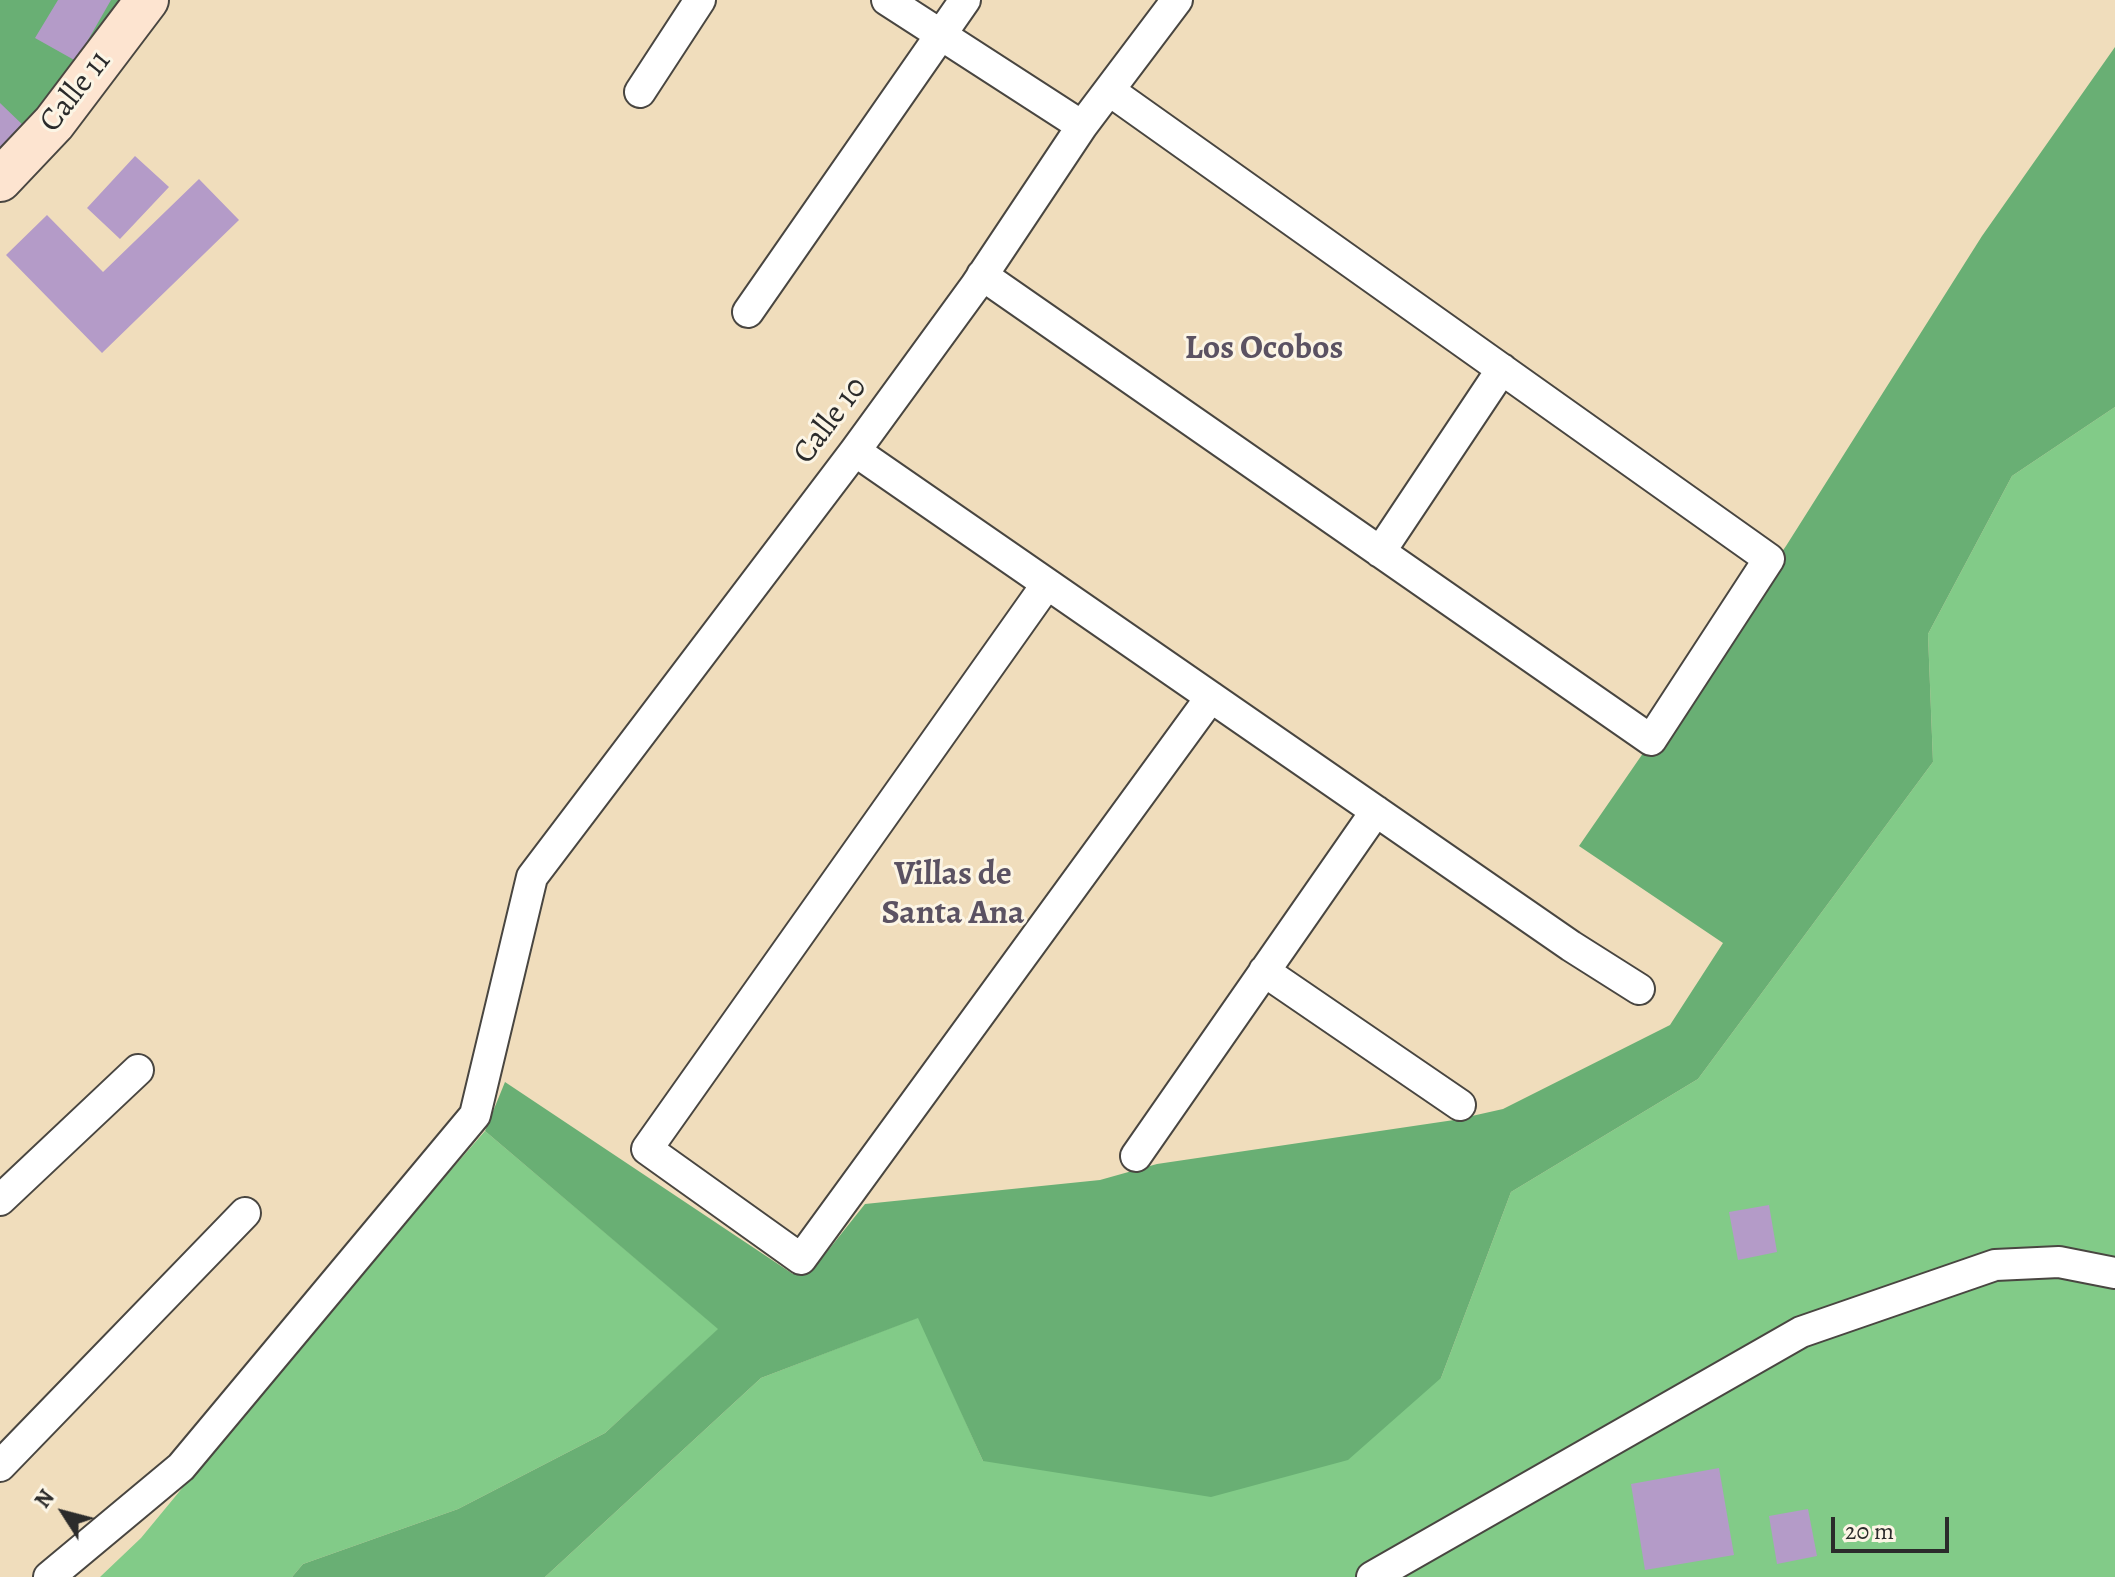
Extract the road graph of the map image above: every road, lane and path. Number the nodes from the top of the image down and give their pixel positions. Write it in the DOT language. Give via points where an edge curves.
graph roads {
  1 [pos="147,0"];
  2 [pos="700,0"];
  3 [pos="887,0"];
  4 [pos="965,0"];
  5 [pos="1177,0"];
  6 [pos="941,34"];
  7 [pos="1110,91"];
  8 [pos="640,92"];
  9 [pos="1082,126"];
  10 [pos="0,180"];
  11 [pos="982,275"];
  12 [pos="748,312"];
  13 [pos="1502,369"];
  14 [pos="855,451"];
  15 [pos="1380,552"];
  16 [pos="1047,584"];
  17 [pos="1211,697"];
  18 [pos="1376,811"];
  19 [pos="1264,971"];
  20 [pos="1639,989"];
  21 [pos="138,1070"];
  22 [pos="1460,1105"];
  23 [pos="1136,1156"];
  24 [pos="0,1200"];
  25 [pos="245,1213"];
  26 [pos="2115,1273"];
  27 [pos="0,1466"];
  28 [pos="49,1577"];
  29 [pos="1372,1577"];
  1 -- 10 [label="main road, Calle 11" via="54,123"];
  2 -- 8 [label="street"];
  3 -- 6 [label="street"];
  4 -- 6 [label="street"];
  5 -- 7 [label="street, Calle 10"];
  6 -- 9 [label="street"];
  6 -- 12 [label="street"];
  7 -- 9 [label="street, Calle 10"];
  7 -- 13 [label="street"];
  9 -- 11 [label="street, Calle 10"];
  11 -- 14 [label="street, Calle 10"];
  11 -- 15 [label="street"];
  13 -- 15 [label="street"];
  13 -- 15 [label="street" via="1769,559 1651,740"];
  14 -- 16 [label="street"];
  14 -- 28 [label="street, Calle 10" via="532,877 475,1115 181,1467"];
  16 -- 17 [label="street"];
  16 -- 17 [label="street" via="647,1149 801,1259"];
  17 -- 18 [label="street"];
  18 -- 19 [label="street"];
  18 -- 20 [label="street"];
  19 -- 22 [label="street"];
  19 -- 23 [label="street"];
  21 -- 24 [label="street"];
  25 -- 27 [label="street"];
  26 -- 29 [label="street" via="2059,1262 1995,1265 1801,1332"];
}
